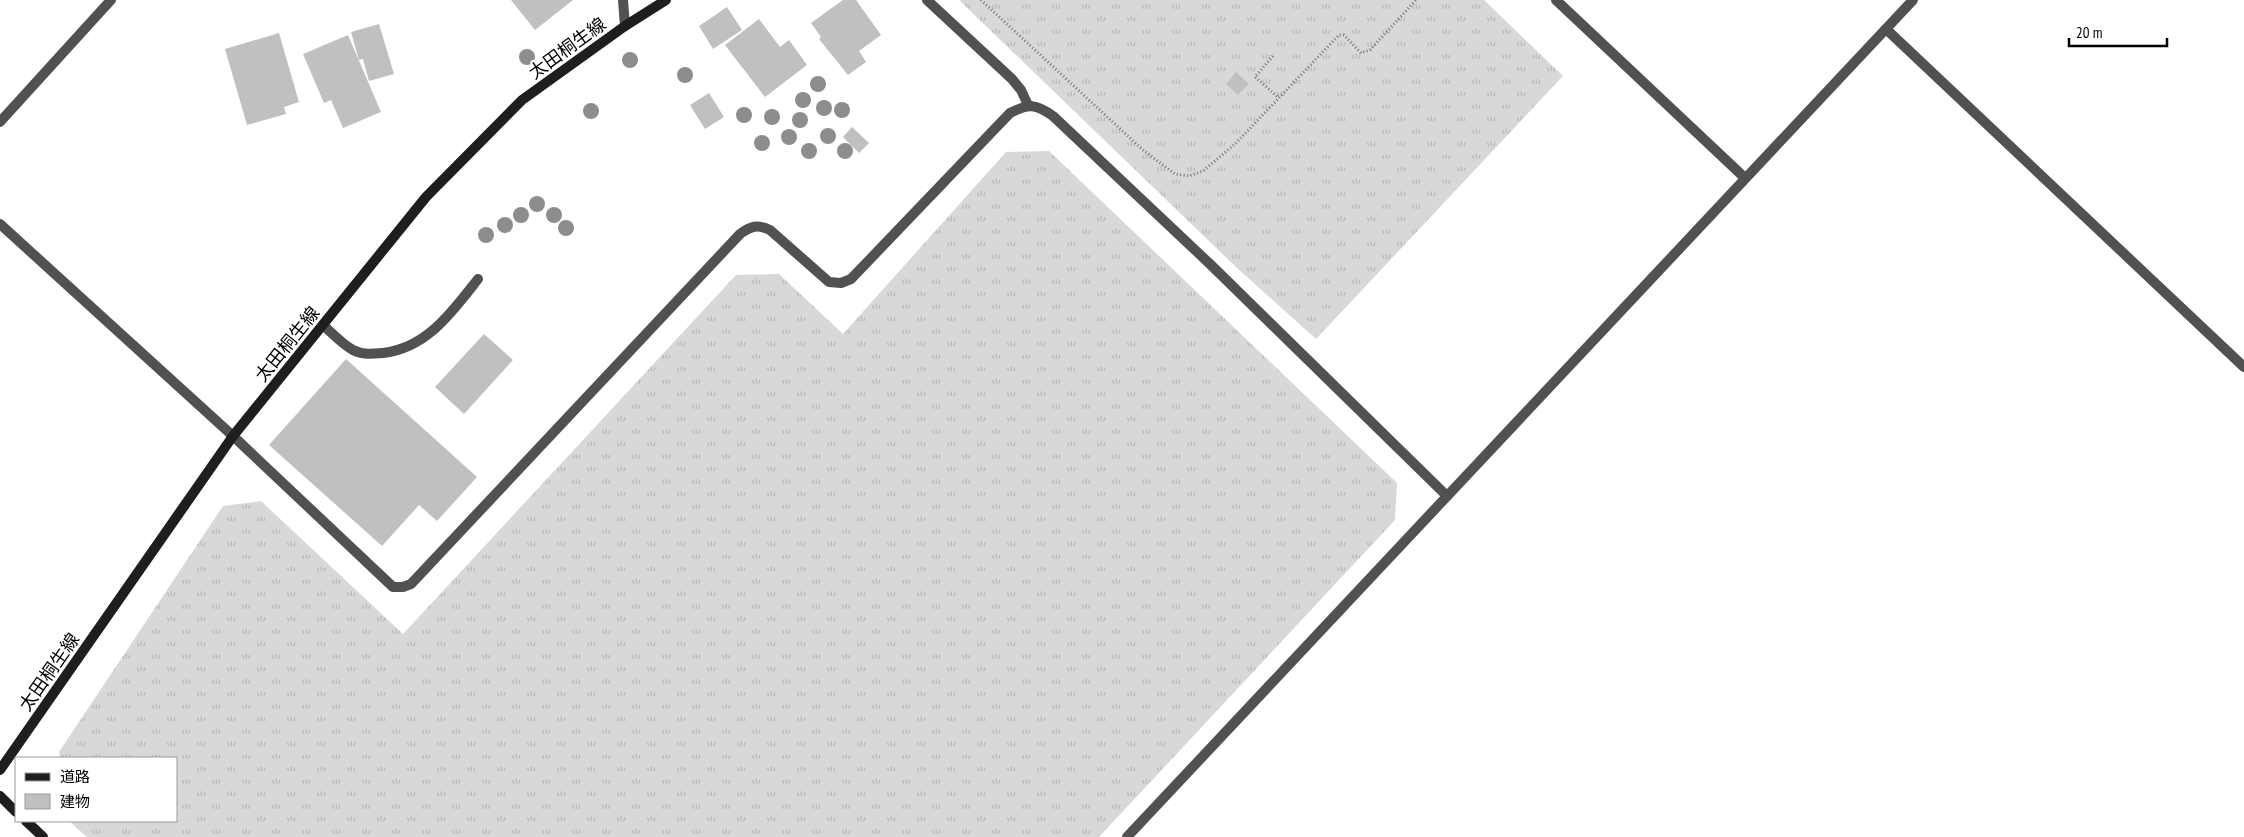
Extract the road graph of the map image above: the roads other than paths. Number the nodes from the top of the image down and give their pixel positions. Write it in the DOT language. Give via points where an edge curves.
graph roads {
  1 [pos="112,0"];
  2 [pos="623,0"];
  3 [pos="666,0"];
  4 [pos="927,0"];
  5 [pos="1556,0"];
  6 [pos="1913,0"];
  7 [pos="625,26"];
  8 [pos="1886,29"];
  9 [pos="1028,105"];
  10 [pos="0,122"];
  11 [pos="1745,178"];
  12 [pos="0,224"];
  13 [pos="478,280"];
  14 [pos="323,325"];
  15 [pos="2244,367"];
  16 [pos="233,436"];
  17 [pos="1447,496"];
  18 [pos="0,770"];
  19 [pos="0,796"];
  20 [pos="15,811"];
  21 [pos="27,822"];
  22 [pos="43,837"];
  23 [pos="1126,837"];
  1 -- 10 [label="street"];
  2 -- 7 [label="street"];
  3 -- 7 [label="main road, 太田桐生線"];
  4 -- 9 [label="street" via="1012,79"];
  5 -- 11 [label="street"];
  6 -- 8 [label="street"];
  7 -- 14 [label="main road, 太田桐生線" via="522,100 426,197"];
  8 -- 11 [label="street"];
  8 -- 15 [label="street"];
  9 -- 16 [label="street" via="1010,113 851,279 841,283 829,282 770,230 760,225 740,234 410,584 403,587 393,587"];
  9 -- 17 [label="street" via="1042,108 1053,116"];
  11 -- 17 [label="street"];
  12 -- 16 [label="street"];
  13 -- 14 [label="street" via="439,326 416,344 401,349 372,354 359,352"];
  14 -- 16 [label="main road, 太田桐生線"];
  16 -- 18 [label="main road, 太田桐生線"];
  17 -- 23 [label="street"];
  19 -- 20 [label="main road"];
  21 -- 22 [label="main road"];
}
